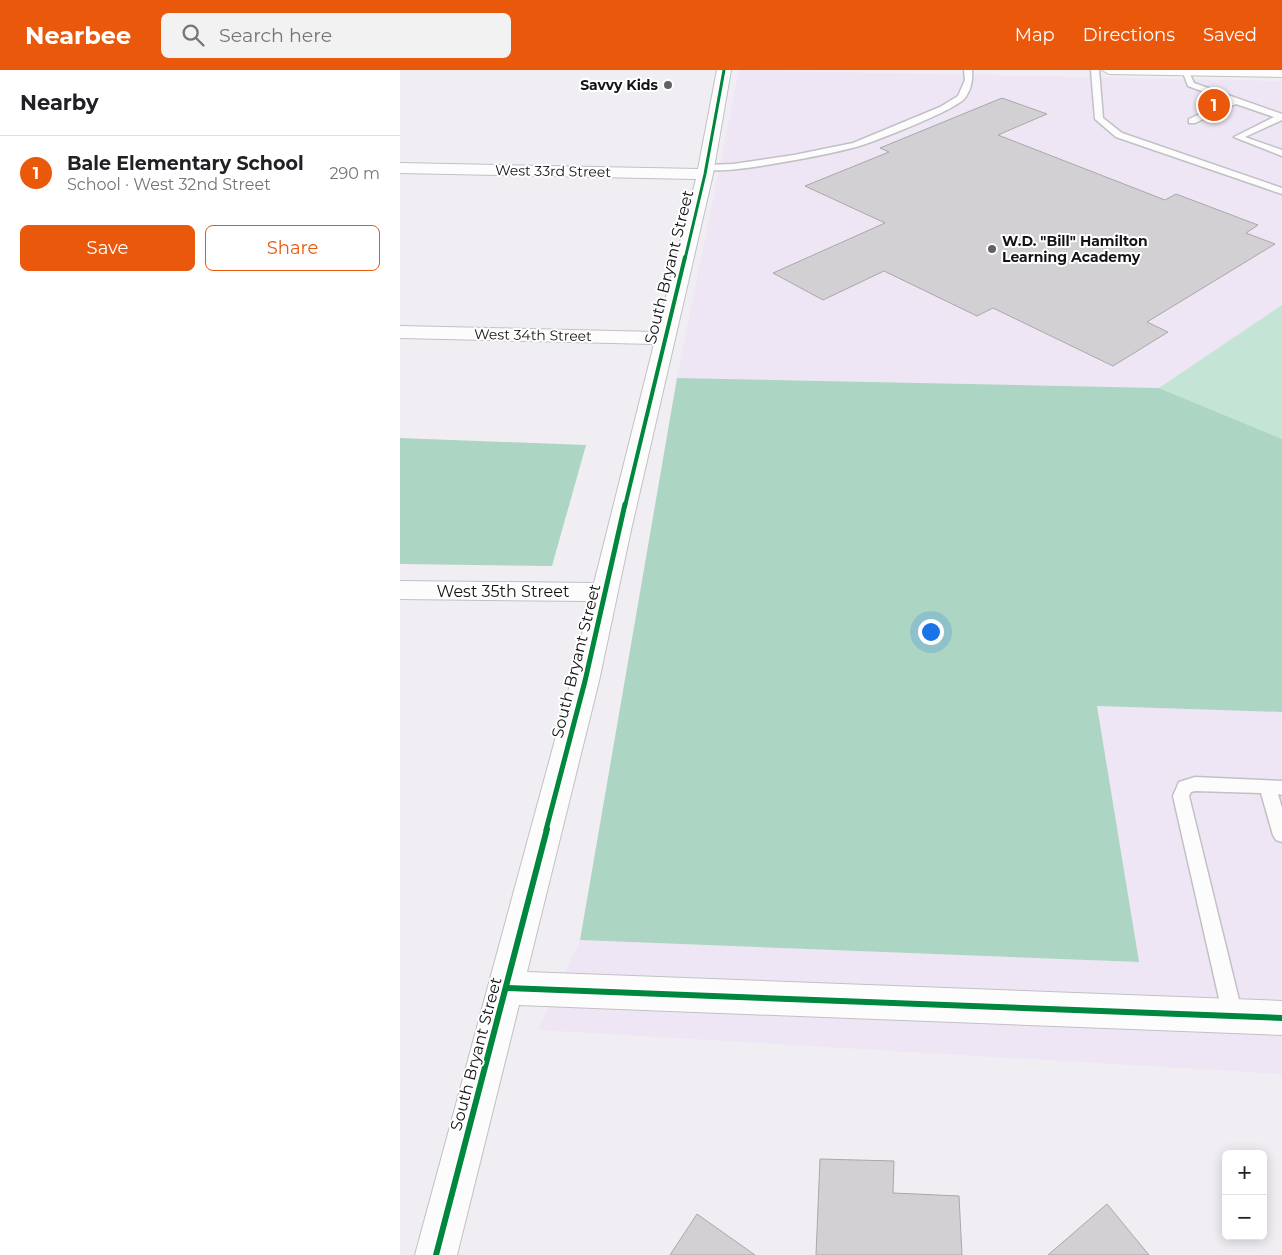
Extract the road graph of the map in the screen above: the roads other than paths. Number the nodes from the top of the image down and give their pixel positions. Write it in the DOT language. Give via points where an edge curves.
graph roads {
  1 [pos="724,70"];
  2 [pos="968,70"];
  3 [pos="1096,70"];
  4 [pos="1109,70"];
  5 [pos="1185,71"];
  6 [pos="1260,72"];
  7 [pos="1282,73"];
  8 [pos="1236,102"];
  9 [pos="1282,117"];
  10 [pos="1192,121"];
  11 [pos="1282,153"];
  12 [pos="400,168"];
  13 [pos="706,171"];
  14 [pos="1282,191"];
  15 [pos="400,332"];
  16 [pos="666,338"];
  17 [pos="400,590"];
  18 [pos="605,592"];
  19 [pos="1274,788"];
  20 [pos="1282,835"];
  21 [pos="506,988"];
  22 [pos="1233,1016"];
  23 [pos="1282,1018"];
  24 [pos="436,1255"];
  1 -- 13 [label="street, South Bryant Street"];
  2 -- 13 [label="lane" via="968,80 960,97 942,109 855,144"];
  3 -- 14 [label="lane" via="1100,119 1119,135"];
  4 -- 5 [label="street"];
  5 -- 6 [label="street"];
  5 -- 8 [label="lane" via="1190,84"];
  6 -- 7 [label="street"];
  8 -- 9 [label="lane"];
  8 -- 10 [label="lane"];
  9 -- 11 [label="lane" via="1238,137"];
  12 -- 13 [label="street, West 33rd Street"];
  13 -- 16 [label="street, South Bryant Street"];
  15 -- 16 [label="street, West 34th Street"];
  16 -- 18 [label="street, South Bryant Street"];
  17 -- 18 [label="street, West 35th Street"];
  18 -- 21 [label="street, South Bryant Street"];
  19 -- 20 [label="lane"];
  19 -- 22 [label="lane" via="1195,784 1185,788 1181,796"];
  21 -- 22 [label="street"];
  21 -- 24 [label="street, South Bryant Street"];
  22 -- 23 [label="street"];
}
